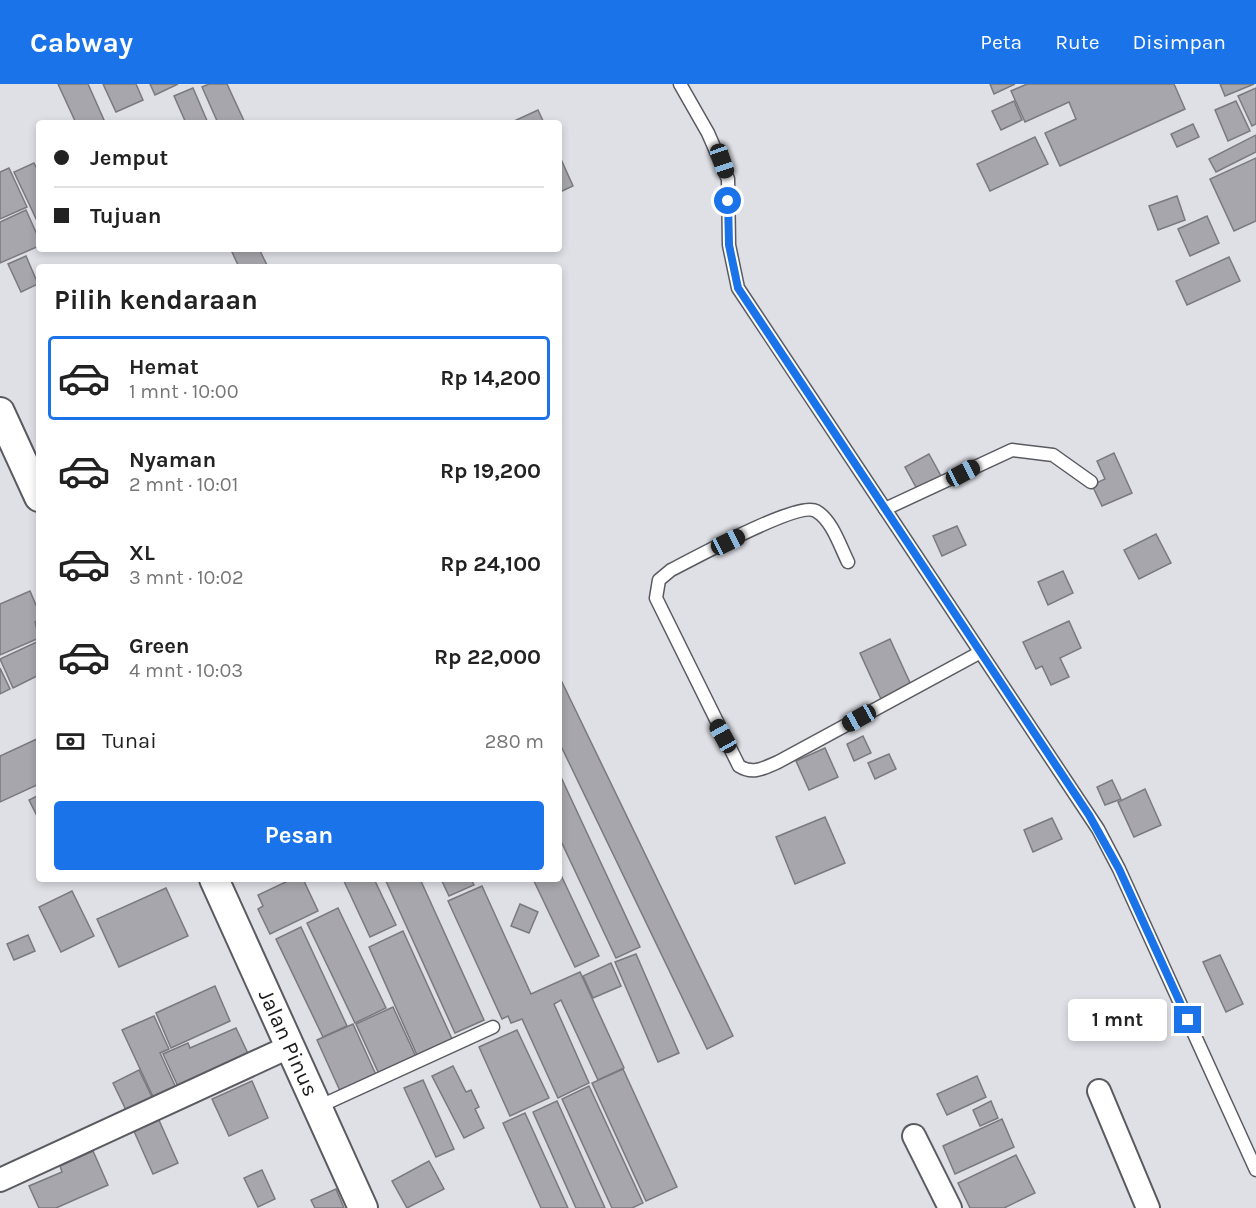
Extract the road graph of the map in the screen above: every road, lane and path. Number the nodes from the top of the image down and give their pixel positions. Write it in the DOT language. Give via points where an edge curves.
graph roads {
  1 [pos="680,84"];
  2 [pos="0,412"];
  3 [pos="1091,482"];
  4 [pos="36,490"];
  5 [pos="885,509"];
  6 [pos="848,562"];
  7 [pos="980,653"];
  8 [pos="215,882"];
  9 [pos="493,1027"];
  10 [pos="291,1046"];
  11 [pos="1099,1091"];
  12 [pos="318,1107"];
  13 [pos="914,1136"];
  14 [pos="1256,1170"];
  15 [pos="0,1180"];
  16 [pos="363,1208"];
  17 [pos="950,1208"];
  18 [pos="1148,1208"];
  1 -- 5 [label="lane" via="708,132 728,179 729,245 738,288"];
  2 -- 4 [label="street"];
  3 -- 5 [label="lane" via="1053,455 1012,450"];
  5 -- 7 [label="lane"];
  6 -- 7 [label="lane" via="825,519 806,509 766,524 671,570 659,580 656,598 739,766 758,771 778,762"];
  7 -- 14 [label="lane" via="1072,787 1119,869"];
  8 -- 10 [label="street, Jalan Pinus"];
  9 -- 12 [label="lane"];
  10 -- 12 [label="street, Jalan Pinus"];
  10 -- 15 [label="street"];
  11 -- 18 [label="street"];
  12 -- 16 [label="street, Jalan Pinus"];
  13 -- 17 [label="street"];
}
